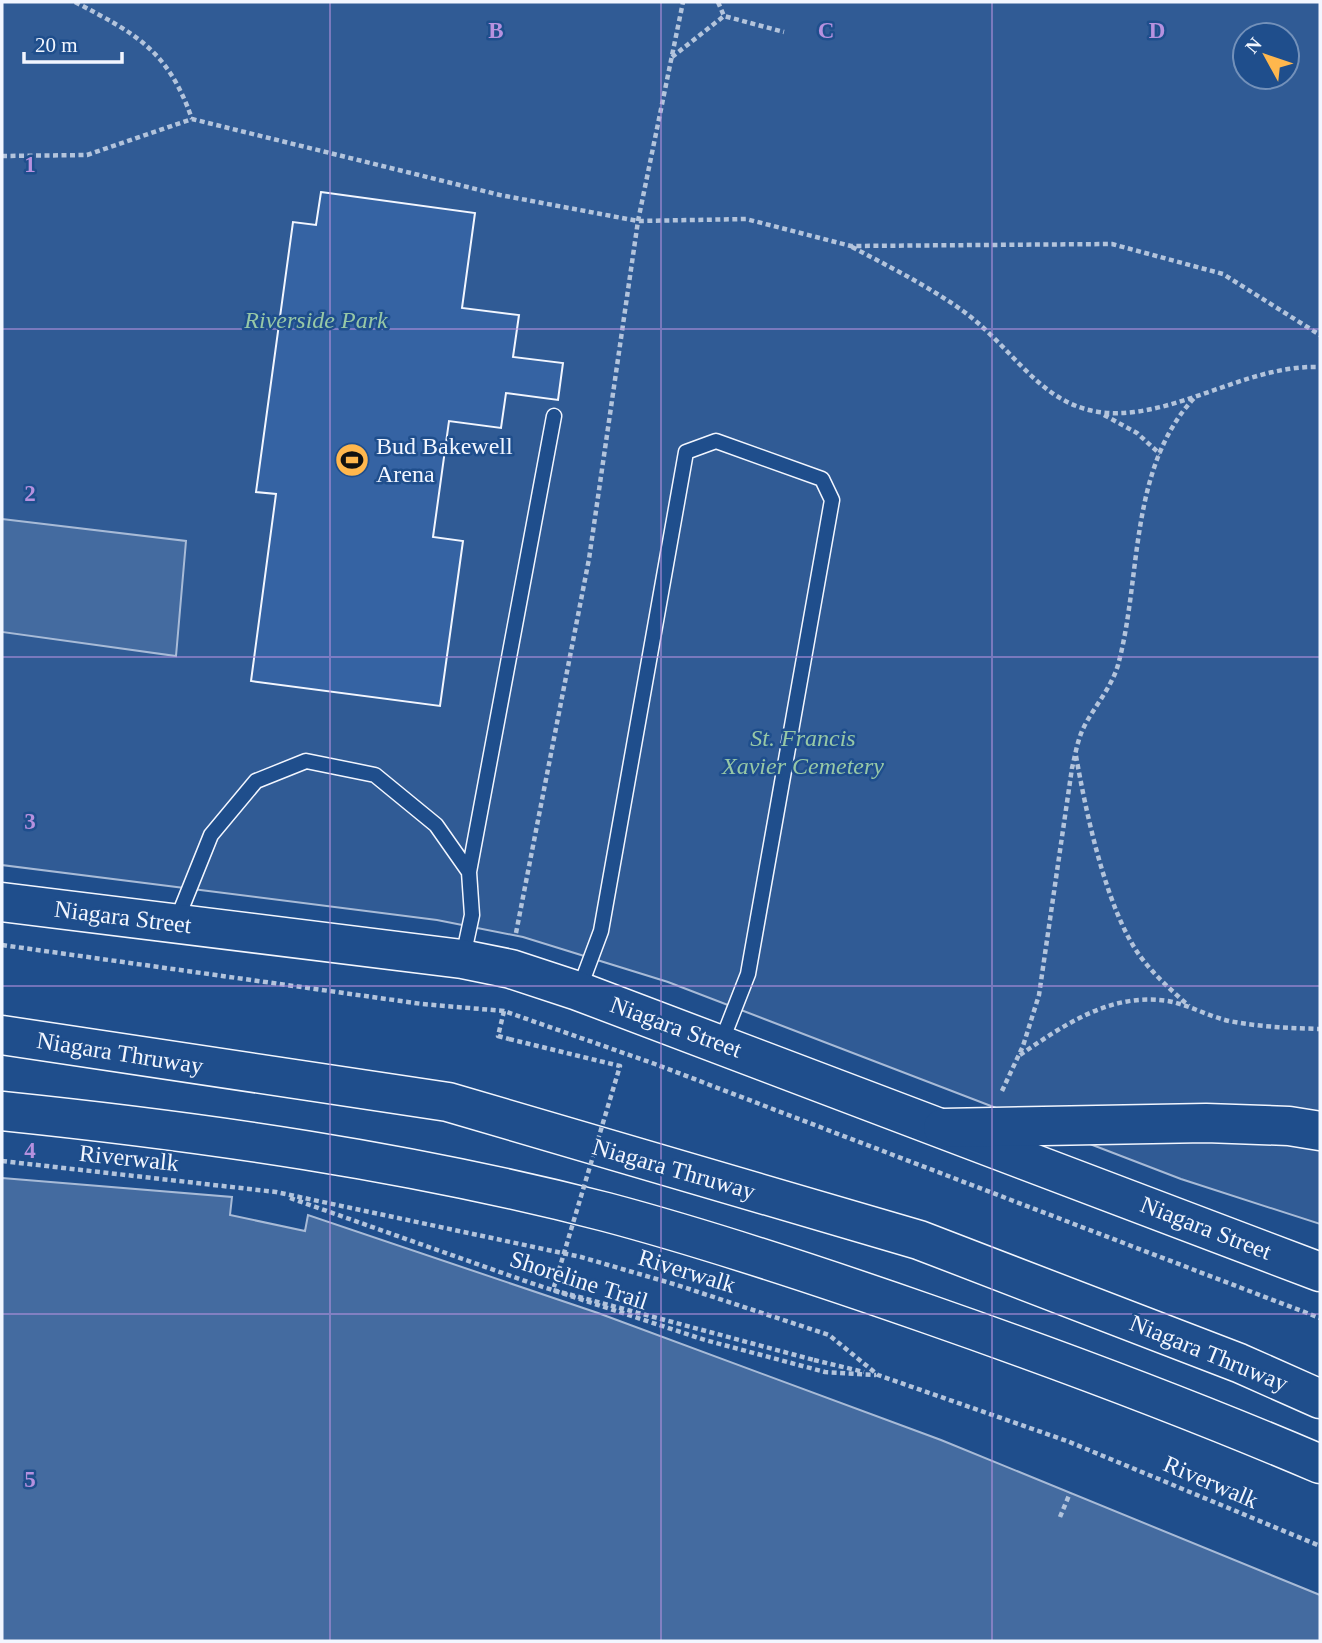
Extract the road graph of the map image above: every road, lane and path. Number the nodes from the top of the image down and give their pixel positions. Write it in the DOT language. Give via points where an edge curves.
graph roads {
  1 [pos="75,2"];
  2 [pos="683,2"];
  3 [pos="718,2"];
  4 [pos="724,16"];
  5 [pos="784,32"];
  6 [pos="672,58"];
  7 [pos="192,119"];
  8 [pos="2,156"];
  9 [pos="638,221"];
  10 [pos="851,246"];
  11 [pos="1320,334"];
  12 [pos="1320,367"];
  13 [pos="1196,396"];
  14 [pos="1103,414"];
  15 [pos="554,416"];
  16 [pos="1160,454"];
  17 [pos="1076,754"];
  18 [pos="469,872"];
  19 [pos="2,902"];
  20 [pos="176,922"];
  21 [pos="516,933"];
  22 [pos="2,945"];
  23 [pos="463,959"];
  24 [pos="579,991"];
  25 [pos="1190,1006"];
  26 [pos="504,1012"];
  27 [pos="1320,1029"];
  28 [pos="2,1035"];
  29 [pos="721,1043"];
  30 [pos="1019,1055"];
  31 [pos="1000,1096"];
  32 [pos="2,1111"];
  33 [pos="943,1128"];
  34 [pos="1320,1131"];
  35 [pos="2,1161"];
  36 [pos="276,1192"];
  37 [pos="1320,1272"];
  38 [pos="1320,1318"];
  39 [pos="878,1375"];
  40 [pos="1320,1399"];
  41 [pos="1320,1464"];
  42 [pos="1070,1493"];
  43 [pos="1060,1517"];
  44 [pos="1320,1546"];
  1 -- 7 [label="path" via="141,39 174,77"];
  2 -- 6 [label="path"];
  3 -- 4 [label="path"];
  4 -- 5 [label="path"];
  4 -- 6 [label="path"];
  6 -- 9 [label="path"];
  7 -- 8 [label="path" via="87,155"];
  7 -- 9 [label="path" via="500,195"];
  9 -- 10 [label="path" via="746,219"];
  9 -- 21 [label="path" via="589,559"];
  10 -- 11 [label="path" via="1112,244 1223,274"];
  10 -- 14 [label="path" via="965,312 1053,396"];
  12 -- 13 [label="path" via="1266,372"];
  13 -- 14 [label="path" via="1136,412"];
  13 -- 16 [label="path" via="1168,434"];
  14 -- 16 [label="path" via="1137,433"];
  15 -- 18 [label="lane"];
  16 -- 17 [label="path" via="1142,517 1117,668 1081,733"];
  17 -- 25 [label="path" via="1083,796 1119,915 1139,954"];
  17 -- 30 [label="path" via="1039,995"];
  18 -- 20 [label="lane" via="436,825 375,775 306,761 256,781 211,835"];
  18 -- 23 [label="lane" via="472,915"];
  19 -- 20 [label="main road, Niagara Street"];
  20 -- 23 [label="main road, Niagara Street"];
  22 -- 26 [label="path"];
  23 -- 24 [label="main road, Niagara Street"];
  24 -- 29 [label="main road, Niagara Street"];
  24 -- 29 [label="lane" via="601,931 686,452 716,441 822,479 832,500 748,974"];
  25 -- 27 [label="path" via="1265,1028"];
  25 -- 30 [label="path" via="1133,1000 1101,1008 1076,1018"];
  26 -- 38 [label="path" via="667,1069"];
  26 -- 39 [label="path, bridge" via="498,1036 620,1066 553,1290"];
  28 -- 40 [label="main road, Niagara Thruway" via="448,1102 919,1240"];
  29 -- 33 [label="main road, Niagara Street"];
  30 -- 31 [label="path"];
  32 -- 41 [label="main road" via="361,1159 607,1213 999,1339 1188,1408"];
  33 -- 34 [label="main road" via="1206,1123"];
  33 -- 37 [label="main road, Niagara Street"];
  35 -- 36 [label="path, Riverwalk"];
  36 -- 39 [label="path, Shoreline Trail" via="705,1340 825,1372"];
  36 -- 39 [label="path, Riverwalk" via="581,1257 677,1285 829,1335"];
  39 -- 44 [label="path, Riverwalk" via="1067,1441"];
  42 -- 43 [label="path"];
}
